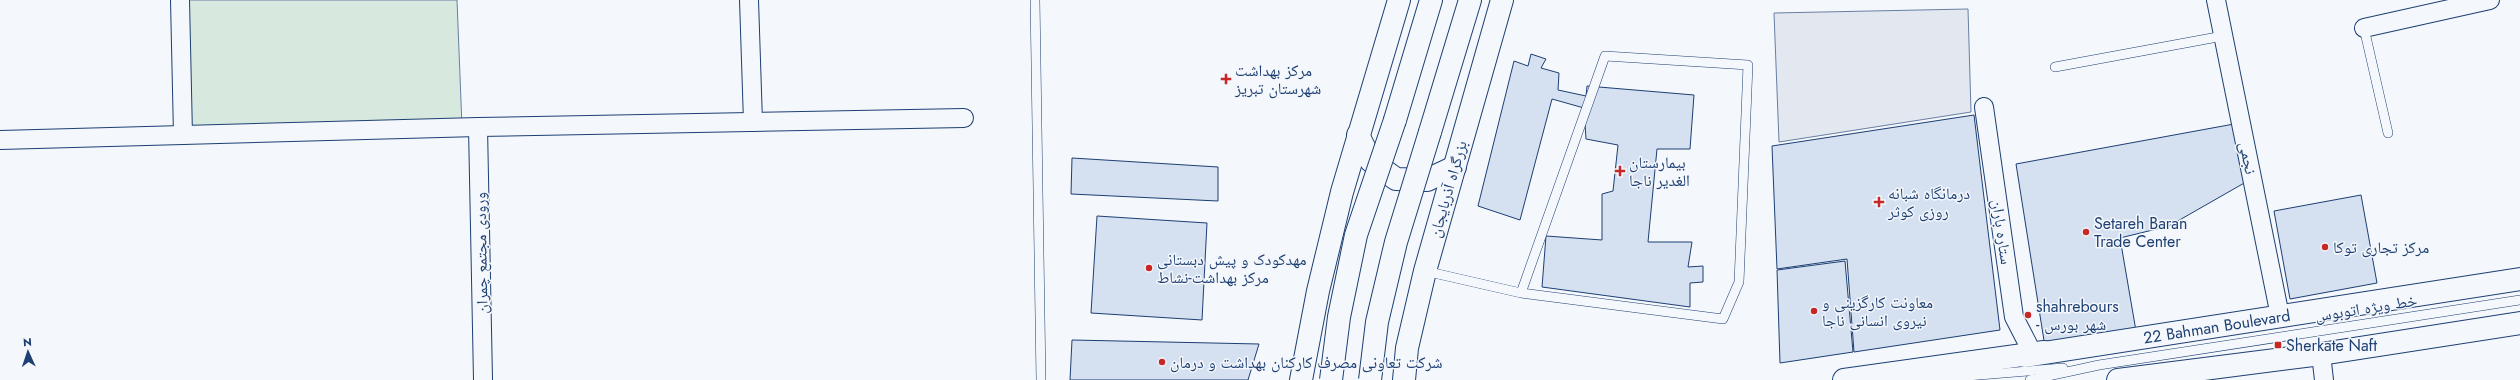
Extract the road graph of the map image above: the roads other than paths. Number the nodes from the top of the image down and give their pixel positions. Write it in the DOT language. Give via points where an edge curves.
graph roads {
  1 [pos="180,0"];
  2 [pos="749,0"];
  3 [pos="1035,0"];
  4 [pos="1399,0"];
  5 [pos="1431,0"];
  6 [pos="1470,0"];
  7 [pos="1502,0"];
  8 [pos="2216,0"];
  9 [pos="2490,0"];
  10 [pos="2471,2"];
  11 [pos="2364,28"];
  12 [pos="2224,36"];
  13 [pos="2054,67"];
  14 [pos="1984,107"];
  15 [pos="964,118"];
  16 [pos="753,122"];
  17 [pos="478,127"];
  18 [pos="2388,133"];
  19 [pos="183,135"];
  20 [pos="1358,135"];
  21 [pos="0,140"];
  22 [pos="1454,168"];
  23 [pos="1425,271"];
  24 [pos="2520,280"];
  25 [pos="1521,293"];
  26 [pos="2520,300"];
  27 [pos="2280,316"];
  28 [pos="2520,323"];
  29 [pos="2038,353"];
  30 [pos="2321,354"];
  31 [pos="2099,365"];
  32 [pos="483,380"];
  33 [pos="1041,380"];
  34 [pos="1301,380"];
  35 [pos="1331,380"];
  36 [pos="1370,380"];
  37 [pos="1404,380"];
  38 [pos="1844,380"];
  39 [pos="1914,380"];
  40 [pos="1919,380"];
  41 [pos="2030,380"];
  42 [pos="2118,380"];
  43 [pos="2324,380"];
  1 -- 19 [label="street"];
  2 -- 16 [label="street"];
  3 -- 33 [label="lane"];
  4 -- 20 [label="main road"];
  5 -- 35 [label="main road, bridge" via="1395,120 1356,236 1339,317"];
  6 -- 36 [label="main road, bridge" via="1396,242 1377,322"];
  7 -- 22 [label="main road, بزرگراه آذربایجان"];
  8 -- 12 [label="street, نجمی"];
  9 -- 10 [label="street"];
  10 -- 11 [label="street"];
  11 -- 18 [label="lane"];
  12 -- 13 [label="lane"];
  12 -- 27 [label="street, نجمی"];
  14 -- 29 [label="street, ستاره باران" via="2014,317"];
  15 -- 16 [label="street"];
  16 -- 17 [label="street"];
  17 -- 19 [label="street"];
  17 -- 32 [label="street, ورودی مجتمع چمران"];
  19 -- 21 [label="street"];
  20 -- 22 [label="main road" via="1371,161 1396,179 1427,180"];
  20 -- 34 [label="main road" via="1328,251"];
  22 -- 23 [label="main road, بزرگراه آذربایجان"];
  23 -- 25 [label="lane"];
  23 -- 37 [label="main road, بزرگراه آذربایجان" via="1407,348"];
  24 -- 27 [label="main road, 22 Bahman Boulevard"];
  25 -- 25 [label="lane" via="1723,318 1739,282 1748,65 1605,56"];
  26 -- 31 [label="lane, خط ویژه اتوبوس"];
  27 -- 29 [label="main road, 22 Bahman Boulevard"];
  28 -- 30 [label="main road"];
  29 -- 38 [label="main road"];
  29 -- 39 [label="main road, 22 Bahman Boulevard"];
  30 -- 42 [label="main road"];
  30 -- 43 [label="street"];
  31 -- 40 [label="lane"];
  31 -- 41 [label="lane"];
}
